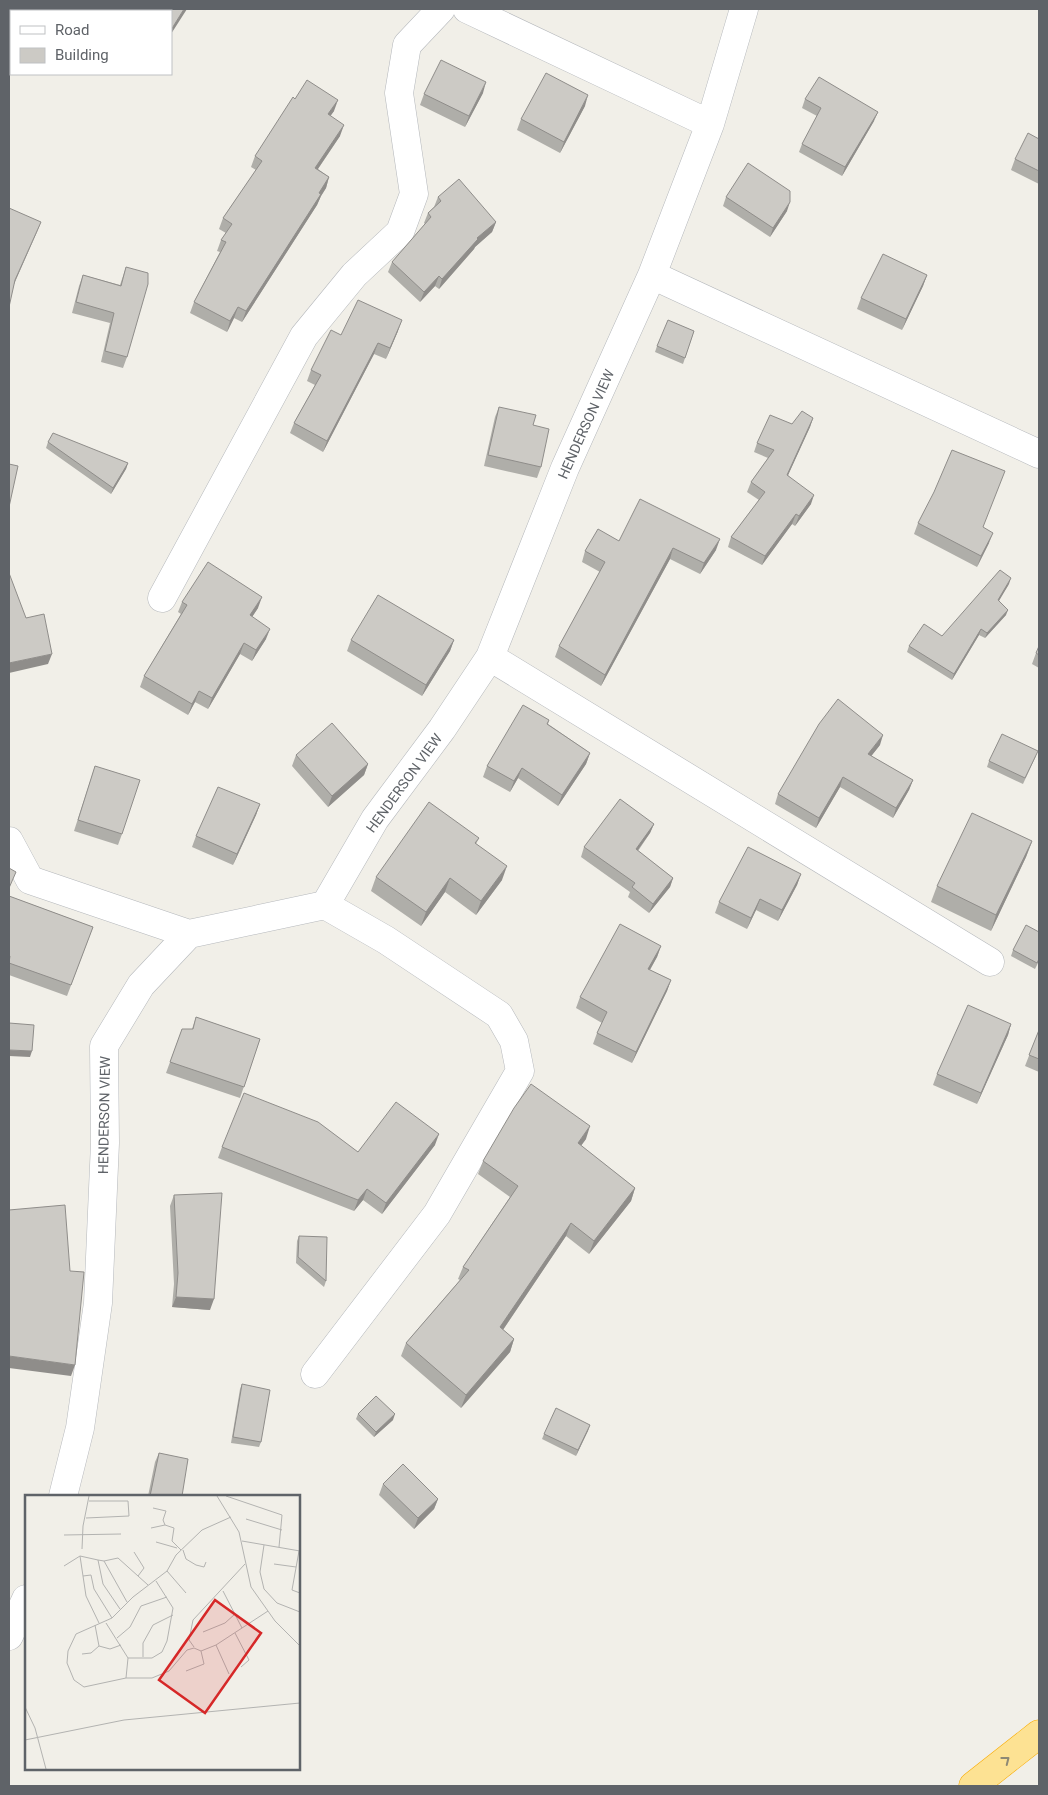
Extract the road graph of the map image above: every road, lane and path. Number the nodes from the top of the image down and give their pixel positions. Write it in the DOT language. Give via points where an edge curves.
graph roads {
  1 [pos="441,9"];
  2 [pos="467,9"];
  3 [pos="744,9"];
  4 [pos="710,124"];
  5 [pos="652,275"];
  6 [pos="1039,454"];
  7 [pos="162,598"];
  8 [pos="490,657"];
  9 [pos="9,841"];
  10 [pos="325,905"];
  11 [pos="189,934"];
  12 [pos="990,962"];
  13 [pos="315,1374"];
  14 [pos="63,1495"];
  15 [pos="25,1601"];
  16 [pos="9,1636"];
  17 [pos="1039,1734"];
  18 [pos="973,1786"];
  1 -- 7 [label="street" via="407,46 399,93 414,194 400,232 354,275 304,336"];
  2 -- 4 [label="street"];
  3 -- 4 [label="street, HENDERSON VIEW"];
  4 -- 5 [label="street, HENDERSON VIEW"];
  5 -- 6 [label="street"];
  5 -- 8 [label="street, HENDERSON VIEW" via="565,468"];
  8 -- 10 [label="street, HENDERSON VIEW" via="442,729 375,819"];
  8 -- 12 [label="street"];
  9 -- 11 [label="street" via="30,880"];
  10 -- 11 [label="street"];
  10 -- 13 [label="street" via="386,940 499,1015 514,1041 520,1071 437,1214"];
  11 -- 14 [label="street, HENDERSON VIEW" via="141,985 104,1046 98,1304 80,1428"];
  15 -- 16 [label="street"];
  18 -- 17 [label="highway, one-way"];
}
